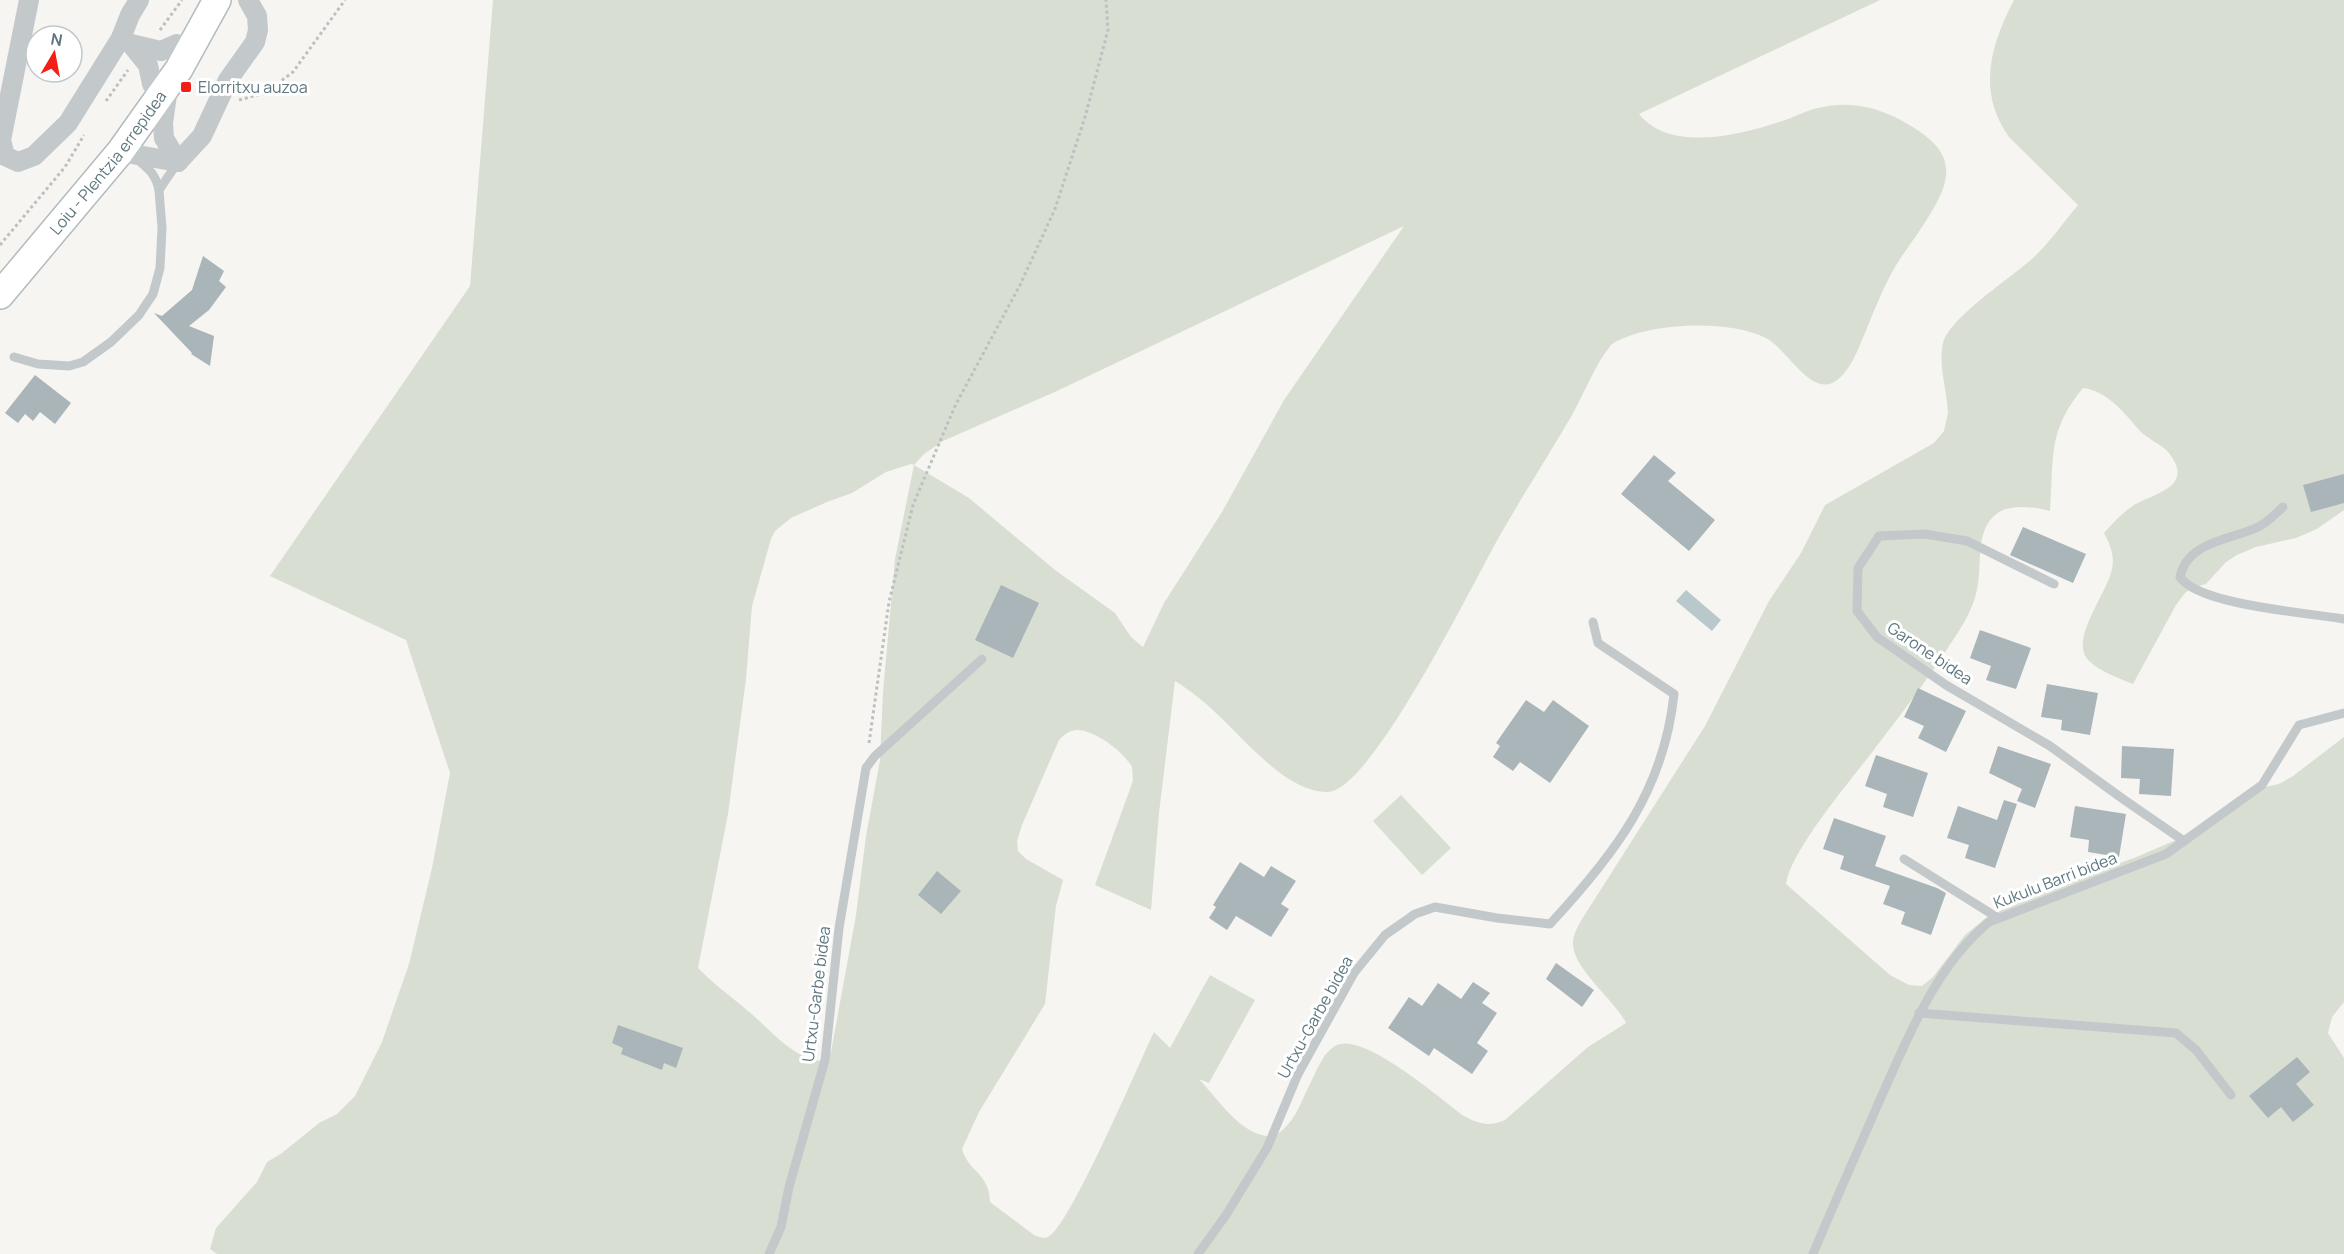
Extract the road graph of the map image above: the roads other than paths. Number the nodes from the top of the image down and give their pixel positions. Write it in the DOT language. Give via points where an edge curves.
graph roads {
  1 [pos="29,0"];
  2 [pos="139,0"];
  3 [pos="217,0"];
  4 [pos="248,0"];
  5 [pos="199,14"];
  6 [pos="126,41"];
  7 [pos="177,44"];
  8 [pos="160,84"];
  9 [pos="125,154"];
  10 [pos="178,162"];
  11 [pos="159,190"];
  12 [pos="0,272"];
  13 [pos="0,295"];
  14 [pos="14,357"];
  15 [pos="2283,507"];
  16 [pos="2054,584"];
  17 [pos="2344,619"];
  18 [pos="1593,622"];
  19 [pos="982,660"];
  20 [pos="2344,713"];
  21 [pos="2184,840"];
  22 [pos="1904,859"];
  23 [pos="1998,918"];
  24 [pos="1919,1013"];
  25 [pos="2231,1095"];
  26 [pos="769,1254"];
  27 [pos="1197,1254"];
  28 [pos="1813,1254"];
  1 -- 6 [label="street" via="2,140 5,156 18,162 34,156 68,123"];
  2 -- 6 [label="street" via="130,15"];
  3 -- 5 [label="main road"];
  4 -- 10 [label="street" via="256,16 255,42 228,80 202,136"];
  5 -- 7 [label="main road"];
  5 -- 8 [label="main road, Loiu - Plentzia errepidea"];
  6 -- 7 [label="street" via="161,51"];
  6 -- 8 [label="street"];
  7 -- 8 [label="main road"];
  8 -- 9 [label="main road, Loiu - Plentzia errepidea"];
  8 -- 10 [label="street" via="164,138"];
  8 -- 12 [label="main road"];
  9 -- 10 [label="street"];
  9 -- 11 [label="lane" via="151,171"];
  9 -- 13 [label="main road, Loiu - Plentzia errepidea"];
  10 -- 11 [label="lane"];
  11 -- 14 [label="lane" via="160,268 153,294 139,315 83,362 69,366 38,364"];
  15 -- 17 [label="lane" via="2257,528 2210,543 2186,561 2180,577 2184,584 2198,591 2234,601"];
  16 -- 21 [label="lane, Garone bidea" via="1967,542 1925,534 1879,536 1858,568 1857,612 1877,637 1946,685 2050,746"];
  18 -- 27 [label="lane, Urtxu-Garbe bidea" via="1598,643 1674,694 1671,724 1649,789 1625,835 1592,879 1550,924 1435,907 1415,914 1384,935 1354,973 1298,1074 1266,1148 1226,1215"];
  19 -- 26 [label="lane, Urtxu-Garbe bidea" via="866,768 839,928 825,1060 781,1227"];
  20 -- 21 [label="lane, Kukulu Barri bidea" via="2299,725 2262,785"];
  21 -- 23 [label="lane, Kukulu Barri bidea" via="2166,854"];
  22 -- 23 [label="lane"];
  23 -- 24 [label="lane, Kukulu Barri bidea" via="1969,938"];
  24 -- 25 [label="lane" via="2176,1033 2196,1050"];
  24 -- 28 [label="lane, Kukulu Barri bidea"];
}
